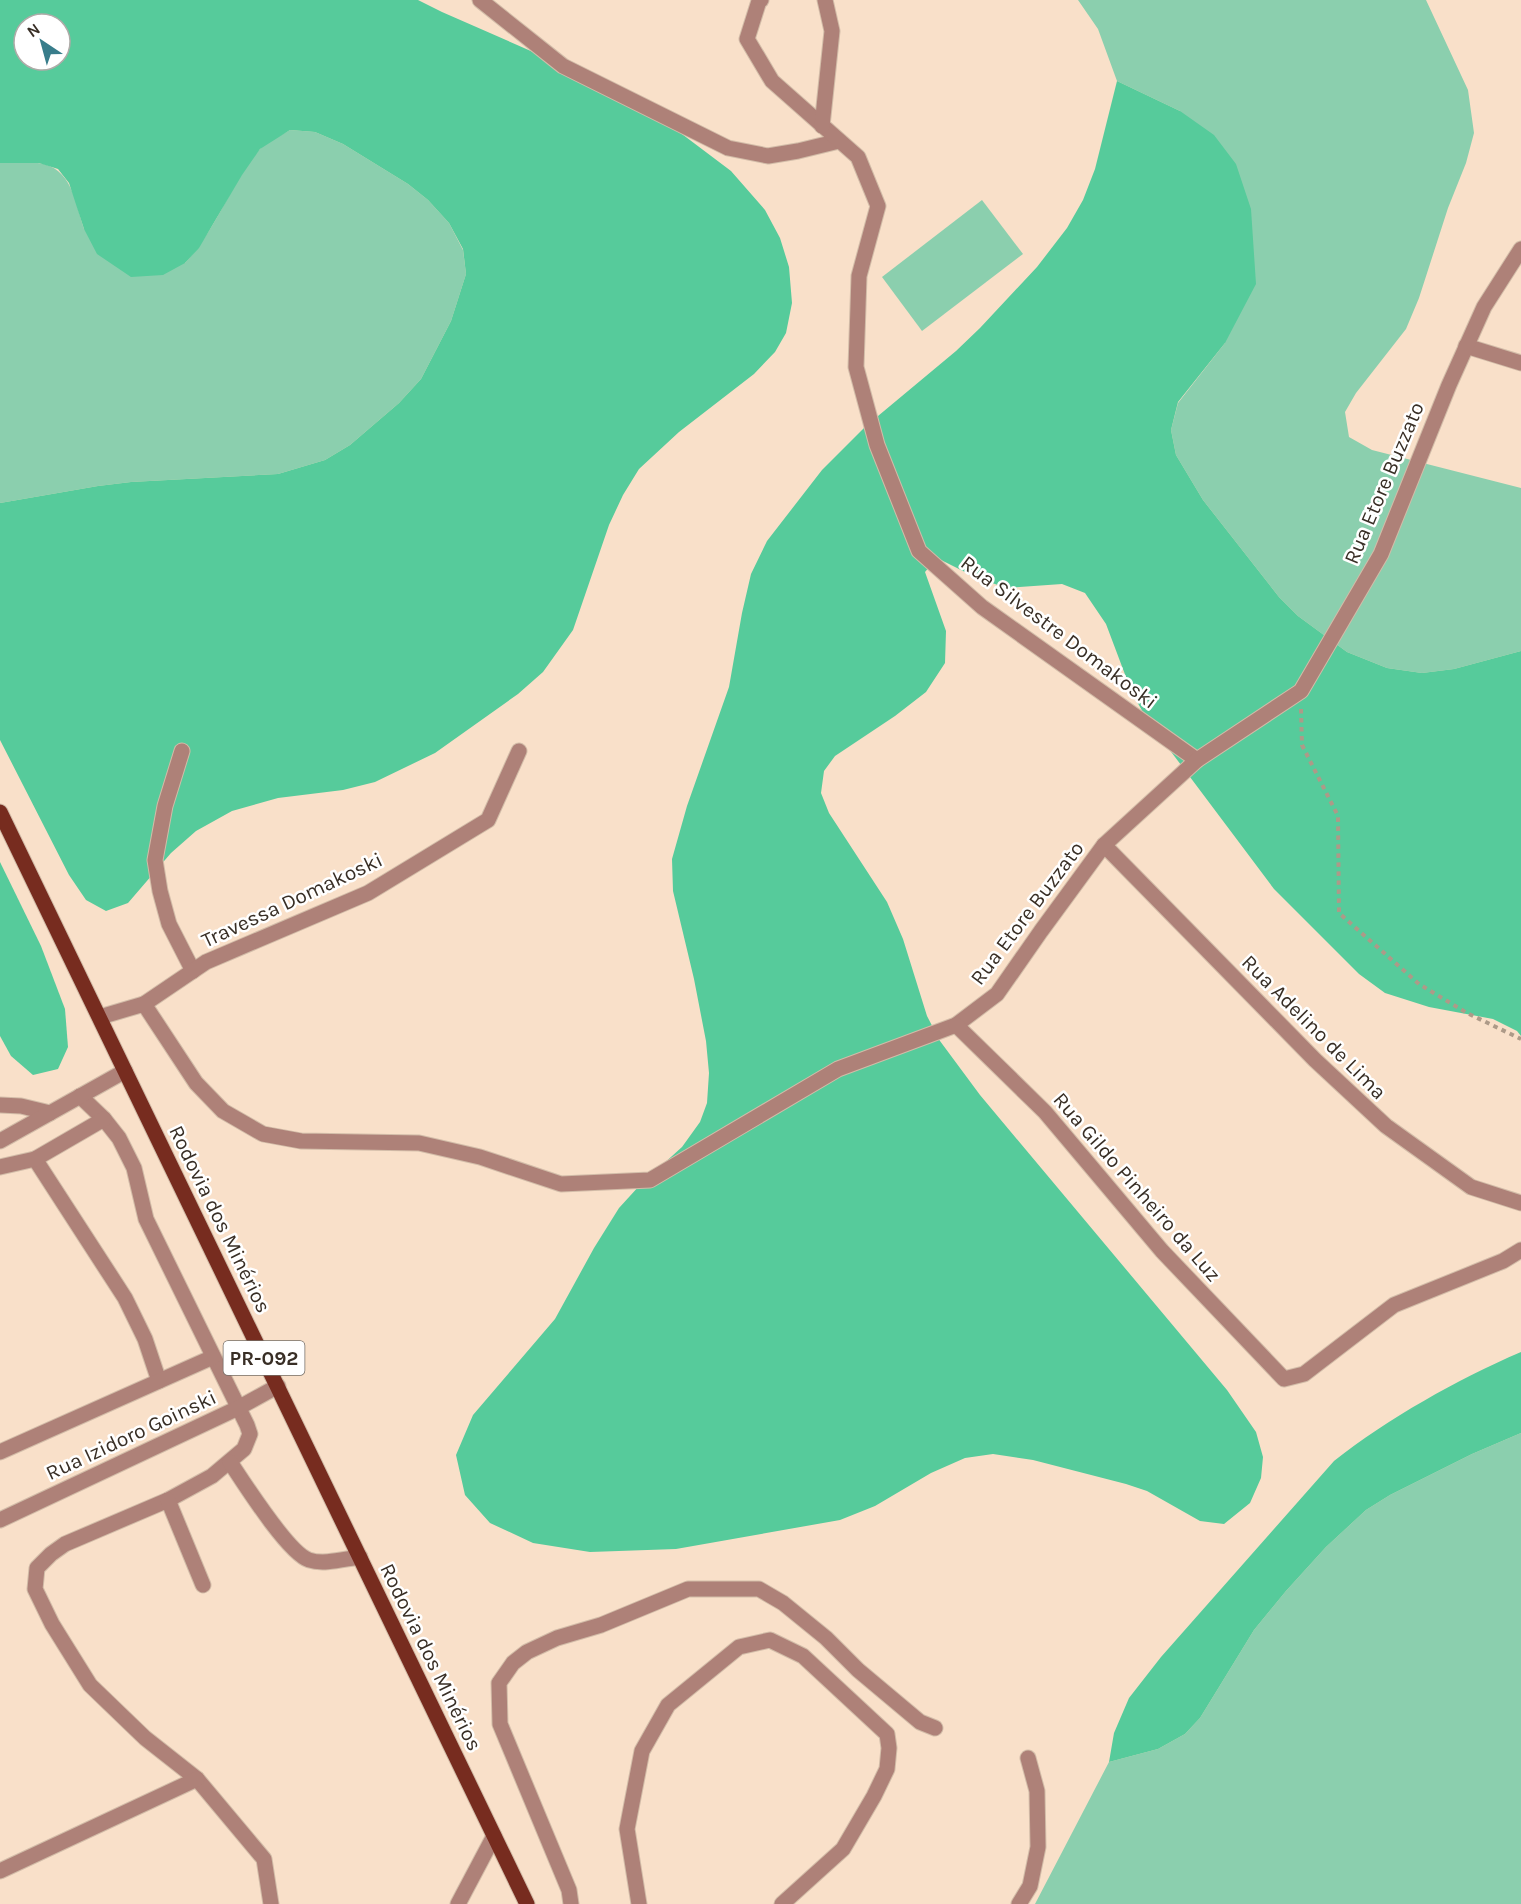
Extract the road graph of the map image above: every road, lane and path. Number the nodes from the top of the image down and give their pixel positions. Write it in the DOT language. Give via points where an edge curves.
graph roads {
  1 [pos="480,0"];
  2 [pos="761,0"];
  3 [pos="825,0"];
  4 [pos="822,126"];
  5 [pos="839,141"];
  6 [pos="1521,249"];
  7 [pos="1466,346"];
  8 [pos="1521,363"];
  9 [pos="1301,691"];
  10 [pos="182,751"];
  11 [pos="519,751"];
  12 [pos="1197,760"];
  13 [pos="0,812"];
  14 [pos="1104,845"];
  15 [pos="193,971"];
  16 [pos="144,1004"];
  17 [pos="100,1017"];
  18 [pos="956,1025"];
  19 [pos="1521,1040"];
  20 [pos="125,1071"];
  21 [pos="80,1096"];
  22 [pos="0,1105"];
  23 [pos="50,1113"];
  24 [pos="104,1119"];
  25 [pos="0,1141"];
  26 [pos="35,1159"];
  27 [pos="0,1167"];
  28 [pos="1521,1203"];
  29 [pos="1521,1250"];
  30 [pos="213,1357"];
  31 [pos="159,1381"];
  32 [pos="278,1386"];
  33 [pos="238,1408"];
  34 [pos="0,1452"];
  35 [pos="230,1462"];
  36 [pos="168,1500"];
  37 [pos="0,1520"];
  38 [pos="360,1557"];
  39 [pos="203,1585"];
  40 [pos="935,1728"];
  41 [pos="1028,1758"];
  42 [pos="197,1779"];
  43 [pos="494,1836"];
  44 [pos="0,1871"];
  45 [pos="271,1904"];
  46 [pos="458,1904"];
  47 [pos="526,1904"];
  48 [pos="570,1904"];
  49 [pos="639,1904"];
  50 [pos="782,1904"];
  51 [pos="1019,1904"];
  1 -- 5 [label="street" via="563,66 728,148 768,156"];
  2 -- 4 [label="street, Rua Silvestre Domakoski" via="747,39 772,81"];
  3 -- 4 [label="street" via="832,31"];
  4 -- 5 [label="street, Rua Silvestre Domakoski"];
  5 -- 12 [label="street, Rua Silvestre Domakoski" via="858,157 879,206 859,276 856,367 877,445 919,551 982,606"];
  6 -- 7 [label="street, Rua Etore Buzzato" via="1484,307"];
  7 -- 8 [label="street"];
  7 -- 9 [label="street, Rua Etore Buzzato" via="1381,554"];
  9 -- 12 [label="street, Rua Etore Buzzato"];
  9 -- 19 [label="path" via="1302,745 1338,816 1339,913 1419,984"];
  10 -- 15 [label="street" via="165,806 155,860 169,924"];
  11 -- 15 [label="street, Travessa Domakoski" via="488,820 368,893"];
  12 -- 14 [label="street, Rua Etore Buzzato"];
  13 -- 17 [label="main road, Rodovia dos Minérios / PR-092"];
  14 -- 18 [label="street, Rua Etore Buzzato" via="998,994"];
  14 -- 28 [label="street, Rua Adelino de Lima" via="1315,1060 1386,1126 1471,1187"];
  15 -- 16 [label="street, Travessa Domakoski"];
  16 -- 17 [label="street"];
  16 -- 18 [label="street, Rua Etore Buzzato" via="196,1083 223,1111 263,1134 301,1141 419,1143 480,1157 561,1184 650,1180 838,1069"];
  17 -- 20 [label="main road, Rodovia dos Minérios / PR-092"];
  18 -- 29 [label="street, Rua Gildo Pinheiro da Luz" via="1045,1112 1162,1251 1284,1379 1304,1374 1394,1305"];
  20 -- 21 [label="street"];
  20 -- 32 [label="main road, Rodovia dos Minérios / PR-092"];
  21 -- 23 [label="street"];
  21 -- 24 [label="street"];
  22 -- 23 [label="street"];
  23 -- 25 [label="street"];
  24 -- 26 [label="street"];
  24 -- 30 [label="street" via="134,1168 146,1219"];
  26 -- 27 [label="street"];
  26 -- 31 [label="street" via="125,1298"];
  30 -- 31 [label="street"];
  30 -- 33 [label="street"];
  31 -- 34 [label="street"];
  32 -- 33 [label="street, Rua Izidoro Goinski"];
  32 -- 38 [label="main road, Rodovia dos Minérios / PR-092"];
  33 -- 35 [label="street" via="250,1434 244,1449"];
  33 -- 37 [label="street, Rua Izidoro Goinski"];
  35 -- 36 [label="street"];
  35 -- 38 [label="street" via="291,1549 308,1560 324,1562"];
  36 -- 39 [label="street"];
  36 -- 42 [label="street" via="64,1544 37,1568 35,1589 90,1685 145,1738"];
  38 -- 43 [label="main road, Rodovia dos Minérios / PR-092"];
  40 -- 48 [label="street" via="920,1722 826,1638 759,1589 688,1589 527,1652 513,1663 499,1683 501,1724 569,1890"];
  41 -- 51 [label="street" via="1037,1791 1038,1847 1030,1886"];
  42 -- 44 [label="street"];
  42 -- 45 [label="street" via="264,1858"];
  43 -- 46 [label="street"];
  43 -- 47 [label="main road, Rodovia dos Minérios / PR-092"];
  49 -- 50 [label="street" via="627,1829 642,1751 668,1705 739,1647 770,1640 803,1656 887,1734 889,1748 887,1769 843,1849"];
}
